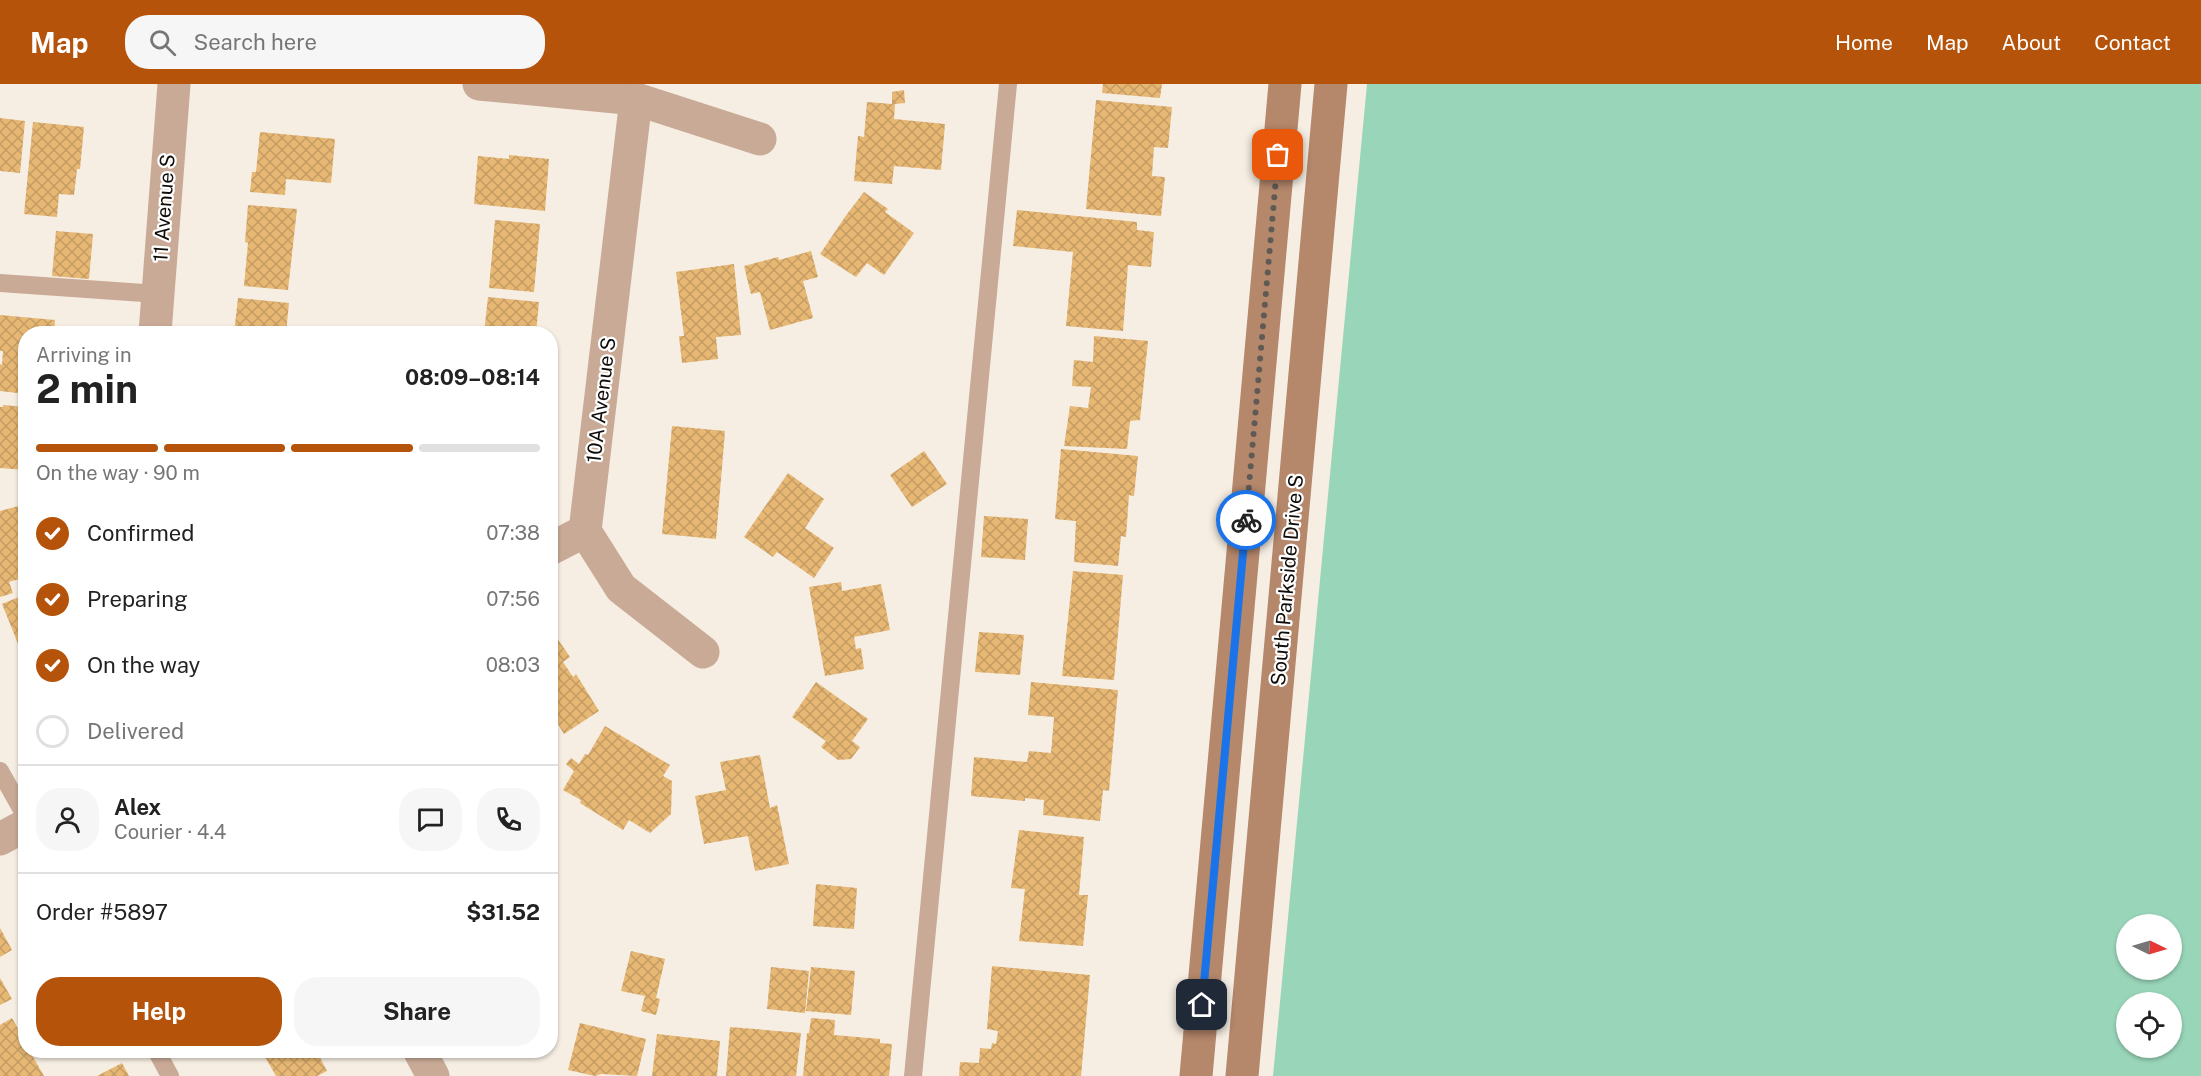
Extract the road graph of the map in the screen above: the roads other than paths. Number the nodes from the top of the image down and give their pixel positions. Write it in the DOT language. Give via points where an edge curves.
graph roads {
  1 [pos="174,84"];
  2 [pos="479,84"];
  3 [pos="1008,84"];
  4 [pos="1285,84"];
  5 [pos="1331,84"];
  6 [pos="636,99"];
  7 [pos="760,139"];
  8 [pos="0,283"];
  9 [pos="158,294"];
  10 [pos="156,326"];
  11 [pos="585,531"];
  12 [pos="558,545"];
  13 [pos="703,652"];
  14 [pos="0,771"];
  15 [pos="18,803"];
  16 [pos="18,829"];
  17 [pos="0,839"];
  18 [pos="160,1058"];
  19 [pos="424,1058"];
  20 [pos="170,1076"];
  21 [pos="434,1076"];
  22 [pos="913,1076"];
  23 [pos="1196,1076"];
  24 [pos="1242,1076"];
  1 -- 9 [label="street, 11 Avenue S"];
  2 -- 6 [label="street"];
  3 -- 22 [label="lane"];
  4 -- 23 [label="main road"];
  5 -- 24 [label="main road, South Parkside Drive S"];
  6 -- 7 [label="street"];
  6 -- 11 [label="street, 10A Avenue S"];
  8 -- 9 [label="lane"];
  9 -- 10 [label="street, 11 Avenue S"];
  11 -- 12 [label="street"];
  11 -- 13 [label="street" via="621,588"];
  14 -- 15 [label="lane"];
  16 -- 17 [label="street"];
  18 -- 20 [label="lane"];
  19 -- 21 [label="street"];
}
